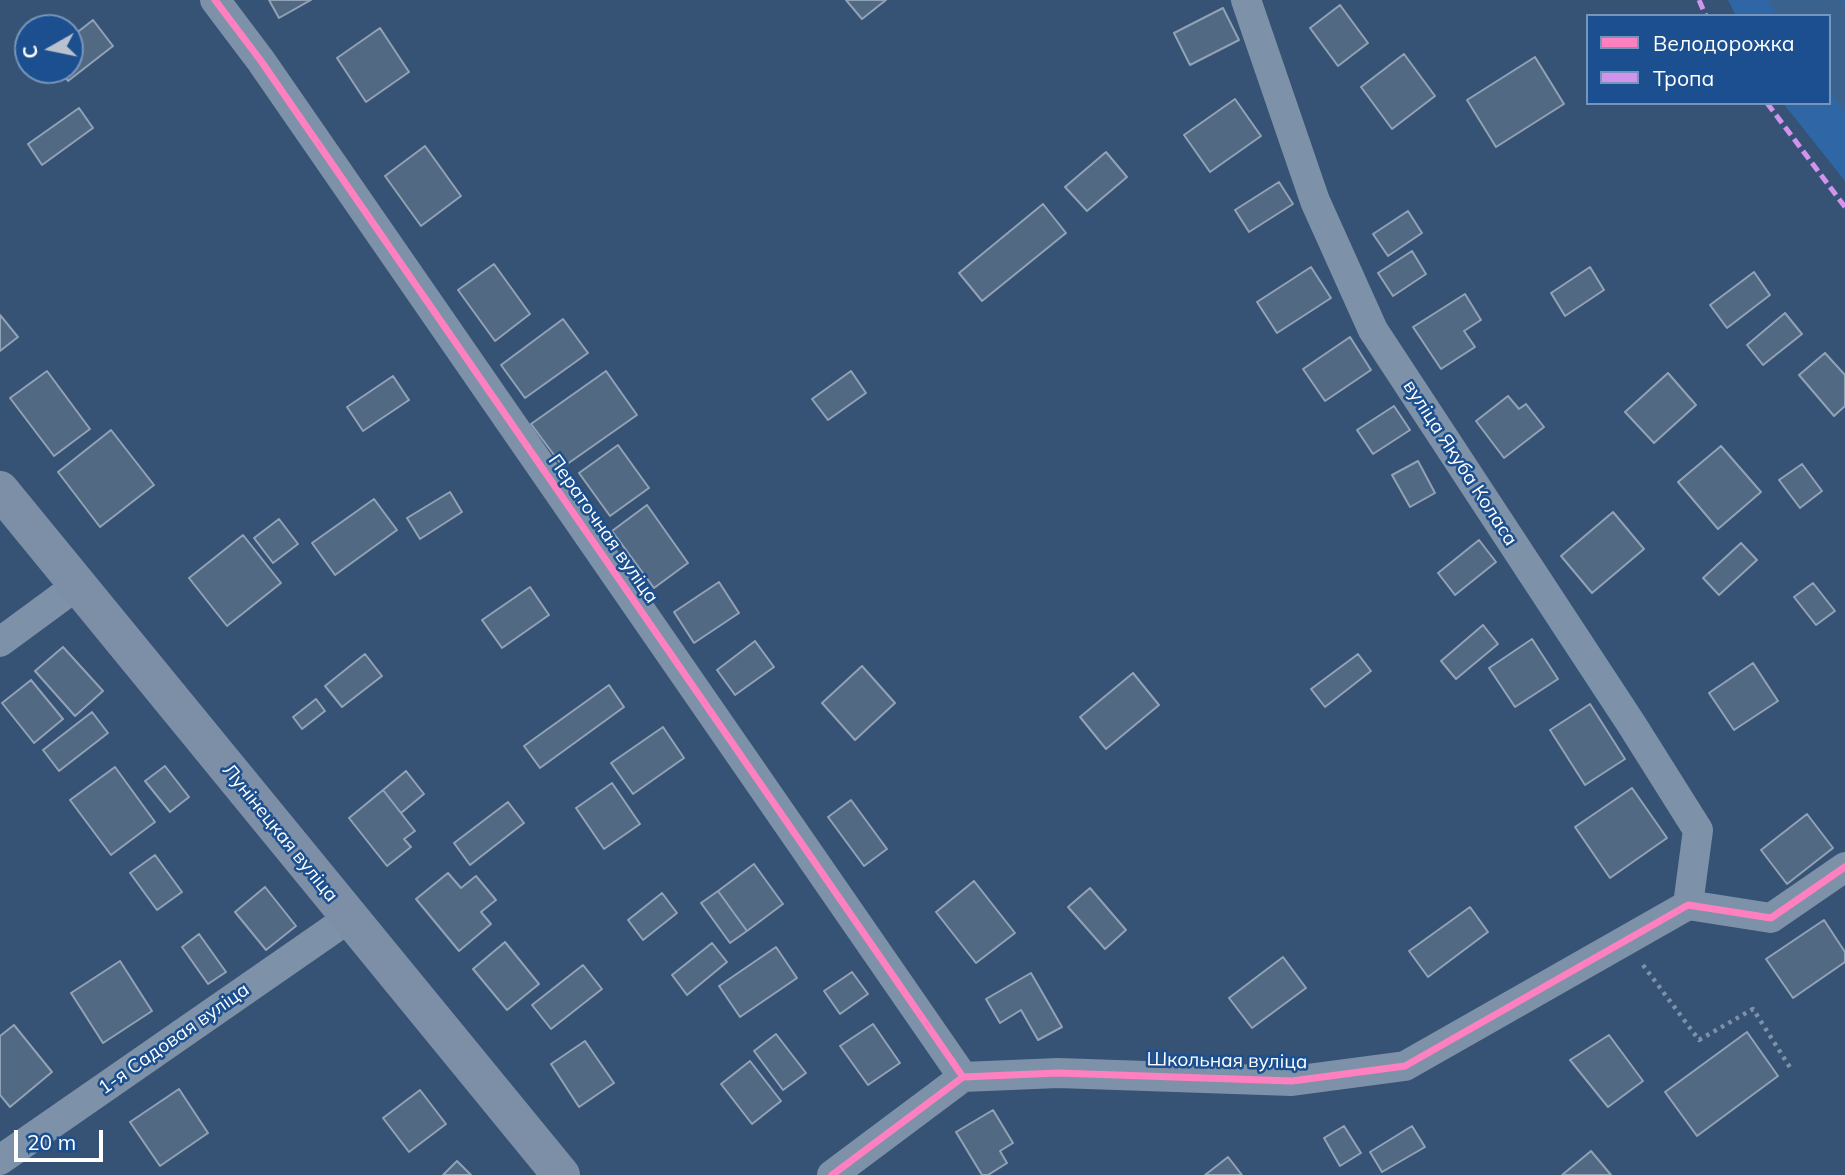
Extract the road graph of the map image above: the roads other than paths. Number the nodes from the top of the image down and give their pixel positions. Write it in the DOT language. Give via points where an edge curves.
graph roads {
  1 [pos="215,0"];
  2 [pos="1246,0"];
  3 [pos="0,489"];
  4 [pos="79,584"];
  5 [pos="0,642"];
  6 [pos="1845,867"];
  7 [pos="1688,905"];
  8 [pos="349,918"];
  9 [pos="963,1077"];
  10 [pos="0,1160"];
  11 [pos="561,1175"];
  12 [pos="832,1175"];
  1 -- 9 [label="street, Ператочная вуліца"];
  2 -- 7 [label="street, вуліца Якуба Коласа" via="1315,201 1373,330 1698,830"];
  3 -- 4 [label="main road, Лунінецкая вуліца"];
  4 -- 5 [label="street"];
  4 -- 8 [label="main road, Лунінецкая вуліца"];
  6 -- 7 [label="street" via="1771,918"];
  7 -- 9 [label="street, Школьная вуліца" via="1405,1066 1292,1081 1058,1073"];
  8 -- 10 [label="street, 1-я Садовая вуліца"];
  8 -- 11 [label="main road, Лунінецкая вуліца"];
  9 -- 12 [label="street"];
}
